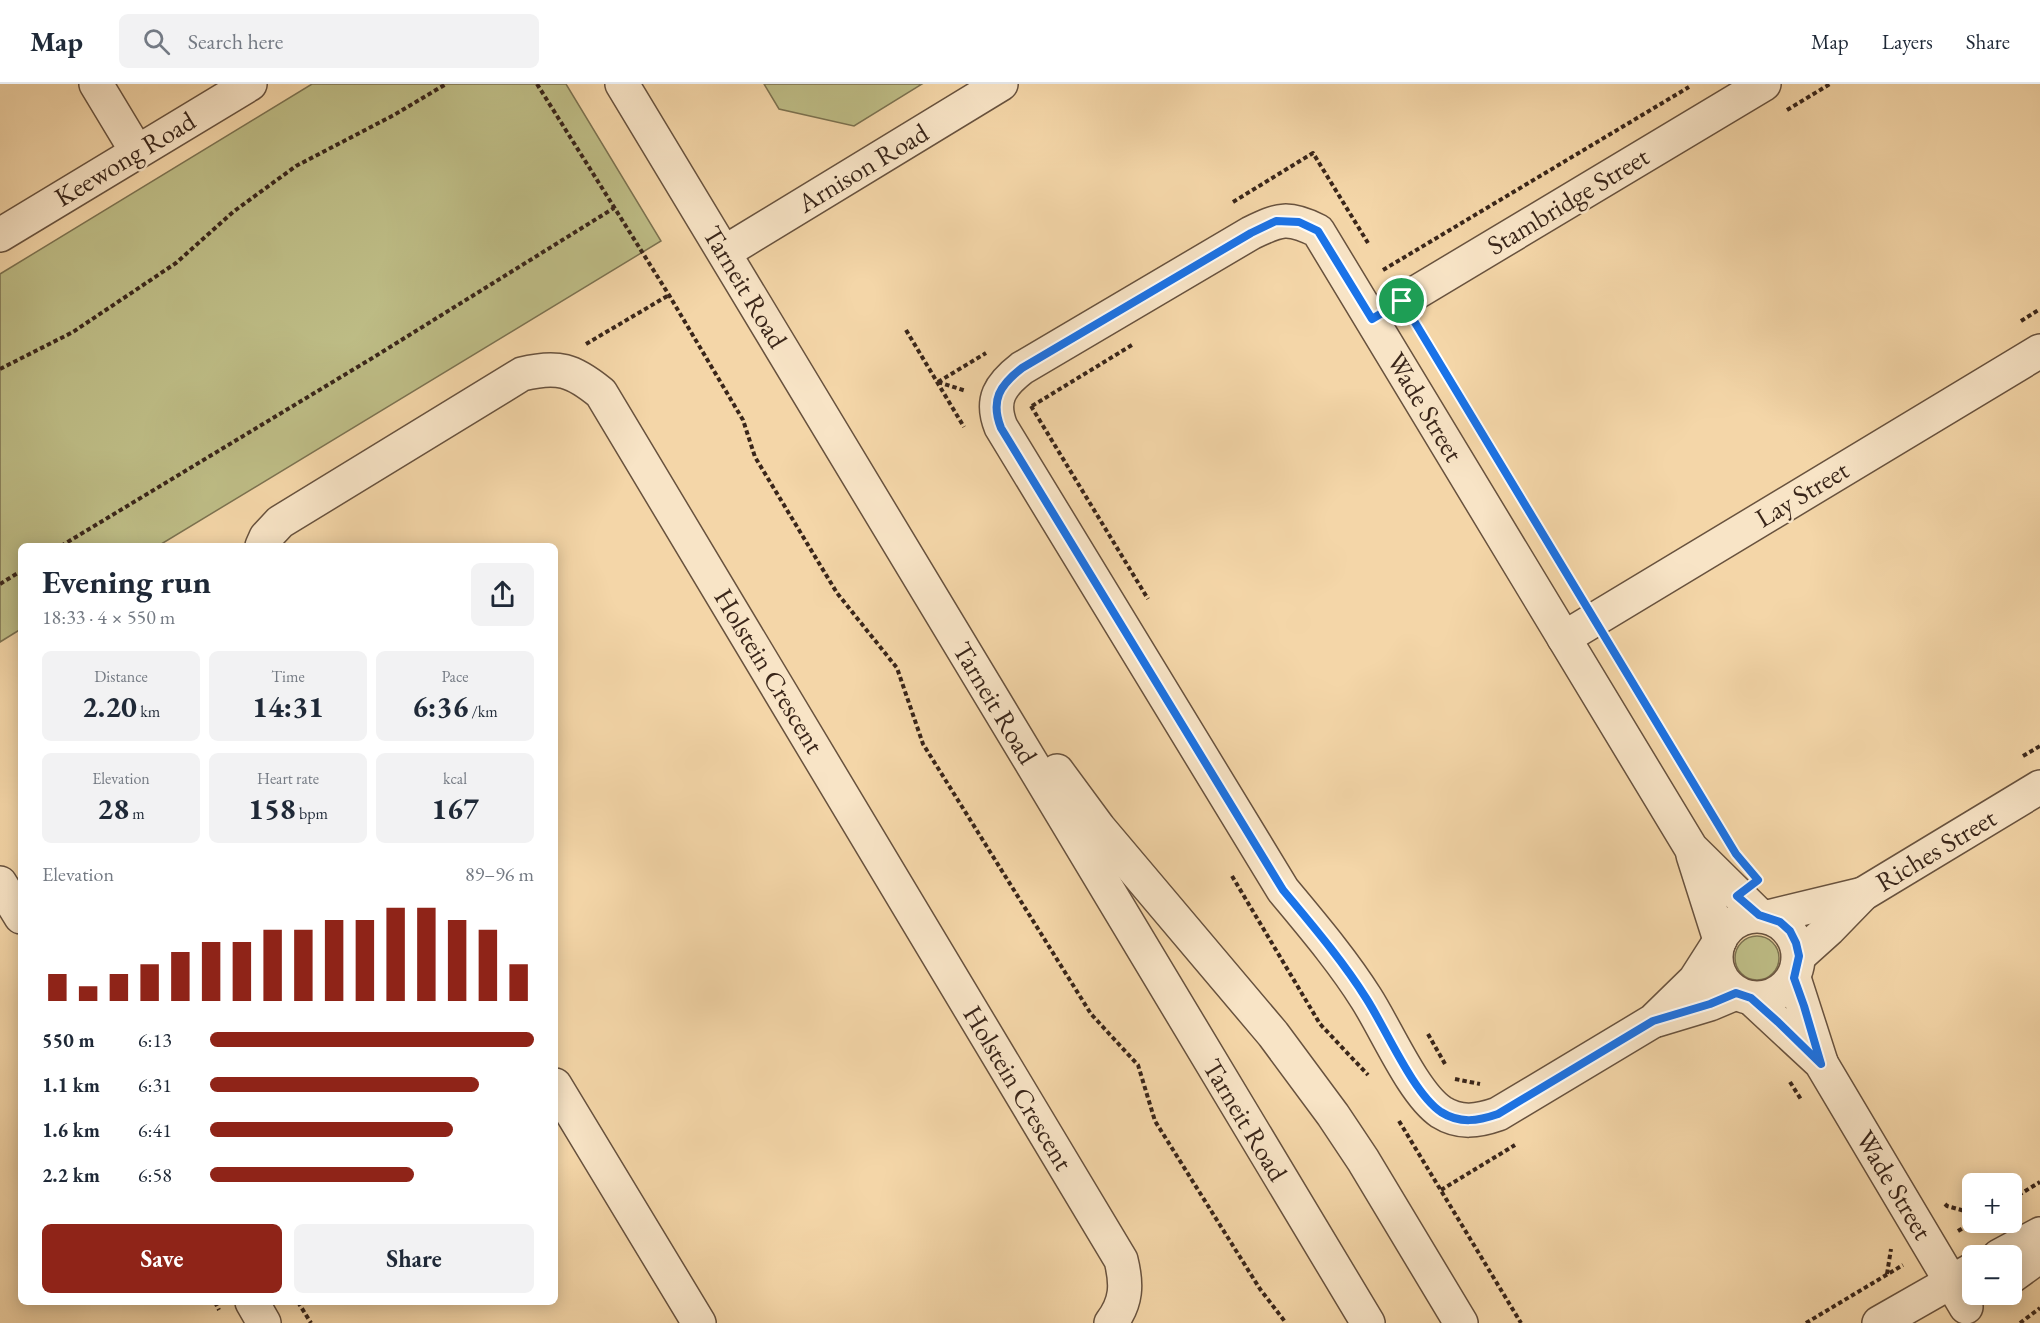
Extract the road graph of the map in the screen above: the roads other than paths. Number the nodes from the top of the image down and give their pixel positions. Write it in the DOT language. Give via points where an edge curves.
graph roads {
  1 [pos="96,84"];
  2 [pos="249,84"];
  3 [pos="622,84"];
  4 [pos="1001,84"];
  5 [pos="1764,84"];
  6 [pos="136,152"];
  7 [pos="0,235"];
  8 [pos="724,252"];
  9 [pos="1372,319"];
  10 [pos="2040,351"];
  11 [pos="839,441"];
  12 [pos="263,543"];
  13 [pos="1564,638"];
  14 [pos="2040,787"];
  15 [pos="1691,848"];
  16 [pos="0,883"];
  17 [pos="1863,894"];
  18 [pos="18,912"];
  19 [pos="1764,916"];
  20 [pos="1719,942"];
  21 [pos="1796,967"];
  22 [pos="1744,995"];
  23 [pos="1653,1021"];
  24 [pos="1821,1064"];
  25 [pos="558,1089"];
  26 [pos="2040,1234"];
  27 [pos="2020,1245"];
  28 [pos="2040,1256"];
  29 [pos="2022,1269"];
  30 [pos="1962,1292"];
  31 [pos="1962,1296"];
  32 [pos="254,1305"];
  33 [pos="1117,1311"];
  34 [pos="264,1323"];
  35 [pos="699,1323"];
  36 [pos="1368,1323"];
  37 [pos="1461,1323"];
  38 [pos="1879,1323"];
  1 -- 6 [label="street"];
  2 -- 6 [label="street, Keewong Road"];
  3 -- 8 [label="street, Tarneit Road"];
  4 -- 8 [label="street, Arnison Road"];
  5 -- 9 [label="street, Stambridge Street"];
  6 -- 7 [label="street, Keewong Road"];
  8 -- 11 [label="street, Tarneit Road"];
  9 -- 13 [label="street, Wade Street"];
  9 -- 23 [label="street, Wade Street" via="1318,231 1299,222 1276,221 1022,368 1000,389 996,415 1283,890 1366,998 1426,1099 1442,1113 1466,1121 1498,1114"];
  10 -- 13 [label="street, Lay Street"];
  11 -- 36 [label="street, Tarneit Road"];
  11 -- 37 [label="street" via="929,567 1053,765 1113,845 1273,1034 1333,1114"];
  12 -- 33 [label="street, Holstein Crescent" via="280,522 522,374 544,368 566,371 601,393 1121,1260 1126,1280"];
  13 -- 15 [label="street, Wade Street"];
  14 -- 17 [label="street, Riches Street"];
  15 -- 19 [label="street, Wade Street"];
  15 -- 20 [label="street, Wade Street"];
  16 -- 18 [label="street"];
  17 -- 19 [label="street, Riches Street"];
  17 -- 21 [label="street, Riches Street"];
  19 -- 20 [label="street" via="1736,921"];
  19 -- 21 [label="street" via="1790,931 1796,943"];
  20 -- 22 [label="street" via="1719,972 1725,984"];
  20 -- 23 [label="street" via="1695,980"];
  21 -- 22 [label="street" via="1786,988 1775,995"];
  21 -- 24 [label="street, Wade Street"];
  22 -- 23 [label="street"];
  22 -- 24 [label="street, Wade Street"];
  24 -- 30 [label="street, Wade Street"];
  25 -- 35 [label="street"];
  26 -- 27 [label="street"];
  28 -- 29 [label="street"];
  31 -- 38 [label="street"];
  32 -- 34 [label="street"];
}
